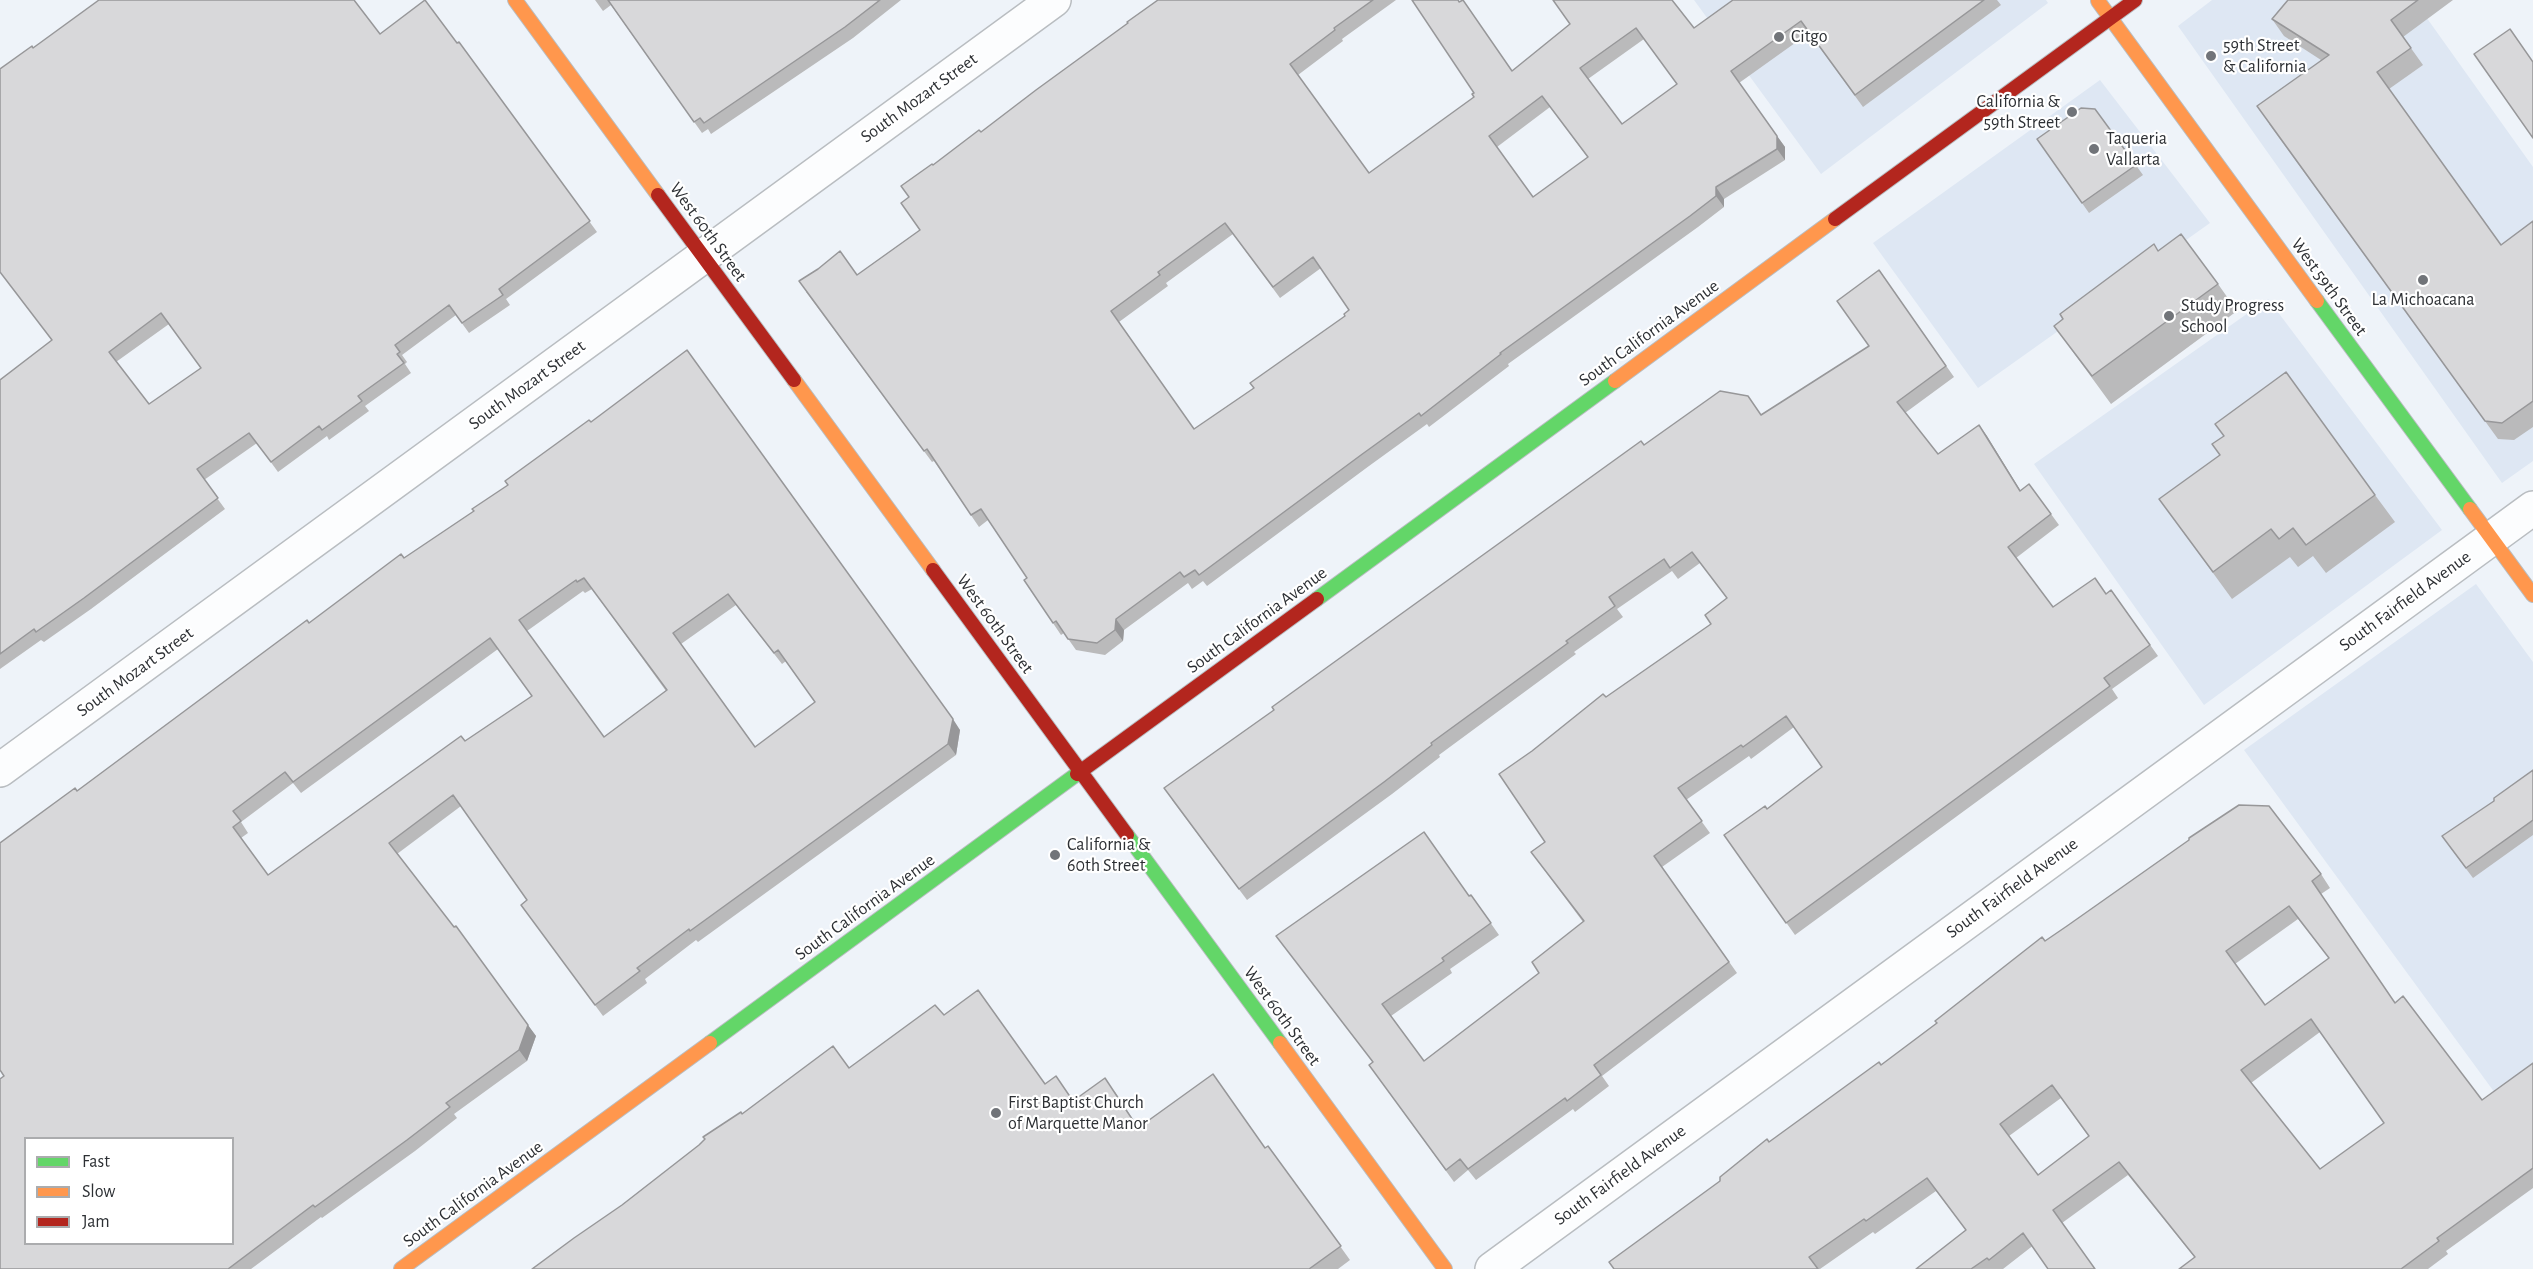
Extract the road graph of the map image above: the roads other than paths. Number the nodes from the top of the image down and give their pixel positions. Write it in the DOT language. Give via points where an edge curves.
graph roads {
  1 [pos="515,0"];
  2 [pos="1054,0"];
  3 [pos="2097,0"];
  4 [pos="2135,0"];
  5 [pos="2110,18"];
  6 [pos="703,256"];
  7 [pos="2533,508"];
  8 [pos="2491,538"];
  9 [pos="2533,595"];
  10 [pos="0,771"];
  11 [pos="1080,771"];
  12 [pos="400,1269"];
  13 [pos="1445,1269"];
  14 [pos="1492,1269"];
  1 -- 6 [label="street, West 60th Street"];
  2 -- 6 [label="street, South Mozart Street"];
  3 -- 5 [label="street, West 59th Street"];
  4 -- 5 [label="street, South California Avenue"];
  5 -- 8 [label="street, West 59th Street"];
  5 -- 11 [label="street, South California Avenue"];
  6 -- 10 [label="street, South Mozart Street"];
  6 -- 11 [label="street, West 60th Street"];
  7 -- 8 [label="street, South Fairfield Avenue"];
  8 -- 9 [label="street, West 59th Street"];
  8 -- 14 [label="street, South Fairfield Avenue"];
  11 -- 12 [label="street, South California Avenue"];
  11 -- 13 [label="street, West 60th Street"];
}
